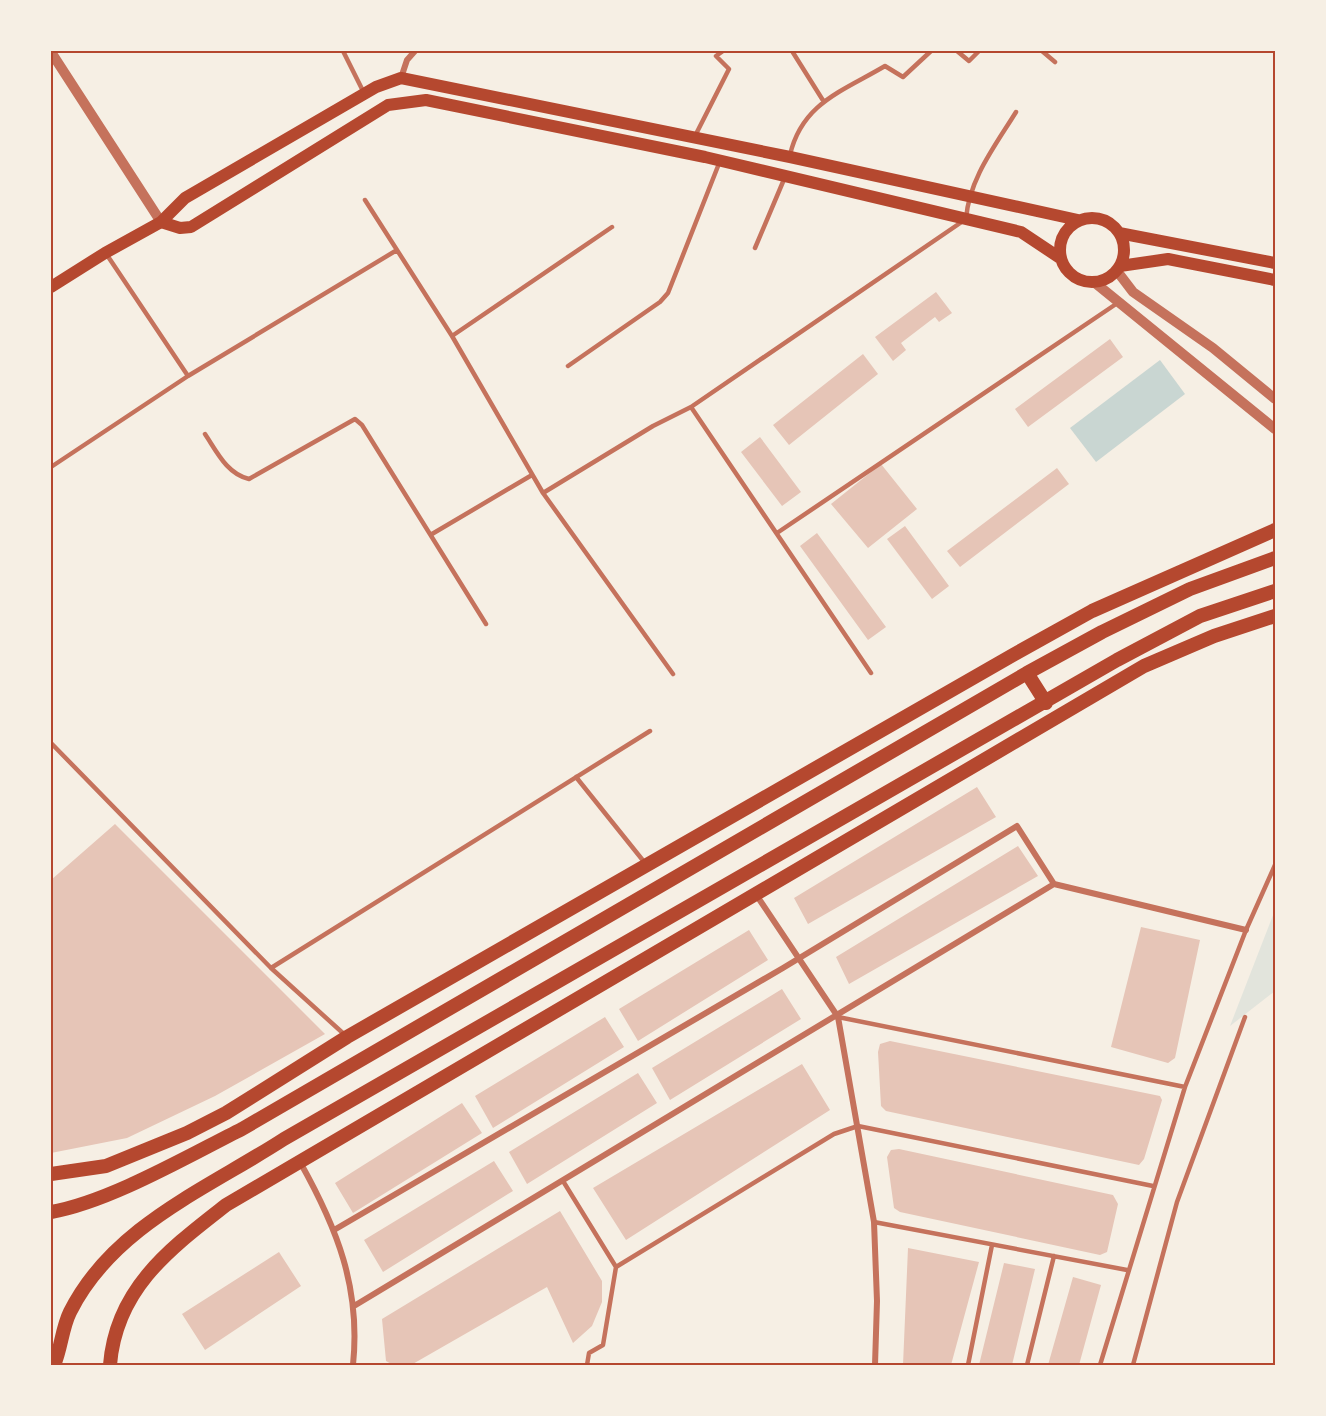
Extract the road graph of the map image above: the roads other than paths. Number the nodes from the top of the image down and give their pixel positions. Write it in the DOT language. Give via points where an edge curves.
graph roads {
  1 [pos="343,51"];
  2 [pos="415,51"];
  3 [pos="723,51"];
  4 [pos="792,51"];
  5 [pos="931,51"];
  6 [pos="957,51"];
  7 [pos="979,51"];
  8 [pos="1042,51"];
  9 [pos="55,53"];
  10 [pos="1055,62"];
  11 [pos="55,69"];
  12 [pos="401,78"];
  13 [pos="364,93"];
  14 [pos="406,101"];
  15 [pos="824,102"];
  16 [pos="1016,112"];
  17 [pos="694,138"];
  18 [pos="790,157"];
  19 [pos="720,161"];
  20 [pos="785,177"];
  21 [pos="968,198"];
  22 [pos="365,200"];
  23 [pos="966,219"];
  24 [pos="1078,220"];
  25 [pos="161,222"];
  26 [pos="612,227"];
  27 [pos="1119,233"];
  28 [pos="1174,244"];
  29 [pos="754,248"];
  30 [pos="397,250"];
  31 [pos="105,253"];
  32 [pos="1060,258"];
  33 [pos="1168,259"];
  34 [pos="1275,263"];
  35 [pos="1118,269"];
  36 [pos="1275,280"];
  37 [pos="1094,282"];
  38 [pos="51,287"];
  39 [pos="1119,302"];
  40 [pos="452,336"];
  41 [pos="568,366"];
  42 [pos="188,376"];
  43 [pos="1275,399"];
  44 [pos="691,407"];
  45 [pos="1275,429"];
  46 [pos="205,434"];
  47 [pos="51,466"];
  48 [pos="532,475"];
  49 [pos="543,493"];
  50 [pos="1275,530"];
  51 [pos="777,533"];
  52 [pos="432,534"];
  53 [pos="1275,558"];
  54 [pos="1275,591"];
  55 [pos="1275,616"];
  56 [pos="486,624"];
  57 [pos="871,673"];
  58 [pos="1027,673"];
  59 [pos="673,674"];
  60 [pos="1046,703"];
  61 [pos="650,731"];
  62 [pos="51,743"];
  63 [pos="576,777"];
  64 [pos="645,863"];
  65 [pos="1275,865"];
  66 [pos="744,876"];
  67 [pos="1054,884"];
  68 [pos="755,893"];
  69 [pos="1246,930"];
  70 [pos="800,958"];
  71 [pos="270,968"];
  72 [pos="838,1017"];
  73 [pos="1245,1017"];
  74 [pos="347,1037"];
  75 [pos="1185,1087"];
  76 [pos="226,1113"];
  77 [pos="858,1126"];
  78 [pos="242,1129"];
  79 [pos="284,1139"];
  80 [pos="300,1162"];
  81 [pos="51,1174"];
  82 [pos="563,1181"];
  83 [pos="1153,1186"];
  84 [pos="51,1212"];
  85 [pos="874,1222"];
  86 [pos="334,1230"];
  87 [pos="992,1245"];
  88 [pos="1054,1256"];
  89 [pos="616,1267"];
  90 [pos="1127,1270"];
  91 [pos="354,1306"];
  92 [pos="55,1364"];
  93 [pos="110,1365"];
  94 [pos="353,1365"];
  95 [pos="587,1365"];
  96 [pos="875,1365"];
  97 [pos="968,1365"];
  98 [pos="1027,1365"];
  99 [pos="1100,1365"];
  100 [pos="1133,1365"];
  1 -- 13 [label="lane"];
  2 -- 12 [label="street" via="406,60"];
  3 -- 17 [label="lane" via="716,56 729,69"];
  4 -- 15 [label="lane"];
  5 -- 15 [label="lane" via="903,77 885,66"];
  6 -- 7 [label="lane" via="969,61"];
  8 -- 10 [label="lane"];
  9 -- 11 [label="street"];
  11 -- 25 [label="street"];
  12 -- 13 [label="main road"];
  12 -- 14 [label="main road"];
  12 -- 17 [label="main road"];
  13 -- 25 [label="main road" via="185,198"];
  14 -- 19 [label="main road" via="426,100"];
  14 -- 25 [label="main road" via="388,105 191,227"];
  15 -- 18 [label="lane" via="799,126"];
  16 -- 21 [label="lane"];
  17 -- 18 [label="main road"];
  18 -- 21 [label="main road"];
  19 -- 20 [label="main road"];
  19 -- 41 [label="lane" via="668,293"];
  20 -- 23 [label="main road"];
  20 -- 29 [label="lane"];
  21 -- 23 [label="lane"];
  21 -- 24 [label="main road"];
  22 -- 30 [label="lane"];
  23 -- 32 [label="main road" via="1021,232"];
  23 -- 44 [label="lane"];
  24 -- 27 [label="main road" via="1106,220"];
  24 -- 32 [label="main road" via="1062,236"];
  25 -- 31 [label="main road"];
  26 -- 40 [label="lane"];
  27 -- 28 [label="main road"];
  27 -- 35 [label="main road" via="1124,249"];
  28 -- 33 [label="main road" via="1162,250"];
  28 -- 34 [label="main road"];
  30 -- 40 [label="lane"];
  30 -- 42 [label="lane"];
  31 -- 38 [label="main road"];
  31 -- 42 [label="lane"];
  32 -- 37 [label="main road" via="1072,276"];
  33 -- 35 [label="main road"];
  33 -- 36 [label="main road"];
  35 -- 37 [label="main road"];
  35 -- 43 [label="street" via="1133,292 1213,348"];
  37 -- 39 [label="street"];
  39 -- 45 [label="street"];
  39 -- 51 [label="lane"];
  40 -- 48 [label="lane"];
  42 -- 47 [label="lane"];
  44 -- 49 [label="lane"];
  44 -- 51 [label="lane"];
  46 -- 52 [label="lane" via="228,468 249,479 355,419"];
  48 -- 49 [label="lane"];
  48 -- 52 [label="lane"];
  49 -- 59 [label="lane"];
  50 -- 64 [label="main road" via="1092,611"];
  51 -- 57 [label="lane"];
  52 -- 56 [label="lane"];
  53 -- 58 [label="main road" via="1190,590"];
  54 -- 60 [label="main road" via="1200,616"];
  55 -- 68 [label="main road" via="1214,636 1144,666"];
  58 -- 60 [label="main road"];
  58 -- 78 [label="main road"];
  60 -- 66 [label="main road"];
  61 -- 63 [label="lane"];
  62 -- 71 [label="lane"];
  63 -- 64 [label="lane"];
  63 -- 71 [label="lane"];
  64 -- 74 [label="main road"];
  65 -- 69 [label="lane"];
  66 -- 68 [label="main road"];
  66 -- 79 [label="main road"];
  67 -- 69 [label="street"];
  67 -- 70 [label="street" via="1017,826"];
  67 -- 72 [label="street"];
  68 -- 70 [label="street"];
  68 -- 80 [label="main road"];
  69 -- 75 [label="lane"];
  70 -- 72 [label="street"];
  70 -- 86 [label="street"];
  71 -- 74 [label="lane"];
  72 -- 75 [label="lane"];
  72 -- 77 [label="street"];
  72 -- 82 [label="street"];
  73 -- 100 [label="lane" via="1177,1202"];
  74 -- 76 [label="main road"];
  75 -- 83 [label="lane"];
  76 -- 78 [label="main road"];
  76 -- 81 [label="main road" via="106,1166"];
  77 -- 83 [label="lane"];
  77 -- 85 [label="street"];
  77 -- 89 [label="lane" via="834,1134"];
  78 -- 84 [label="main road" via="114,1190"];
  79 -- 80 [label="main road"];
  79 -- 92 [label="main road" via="158,1215 123,1243 100,1266 69,1314"];
  80 -- 86 [label="street"];
  80 -- 93 [label="main road" via="226,1205 165,1253 127,1302"];
  82 -- 89 [label="lane"];
  82 -- 91 [label="street"];
  83 -- 90 [label="lane"];
  85 -- 87 [label="lane"];
  85 -- 96 [label="street"];
  86 -- 91 [label="street" via="345,1258"];
  87 -- 88 [label="lane"];
  87 -- 97 [label="lane"];
  88 -- 90 [label="lane"];
  88 -- 98 [label="lane"];
  89 -- 95 [label="lane" via="603,1345 589,1353"];
  90 -- 99 [label="lane"];
  91 -- 94 [label="street"];
}
